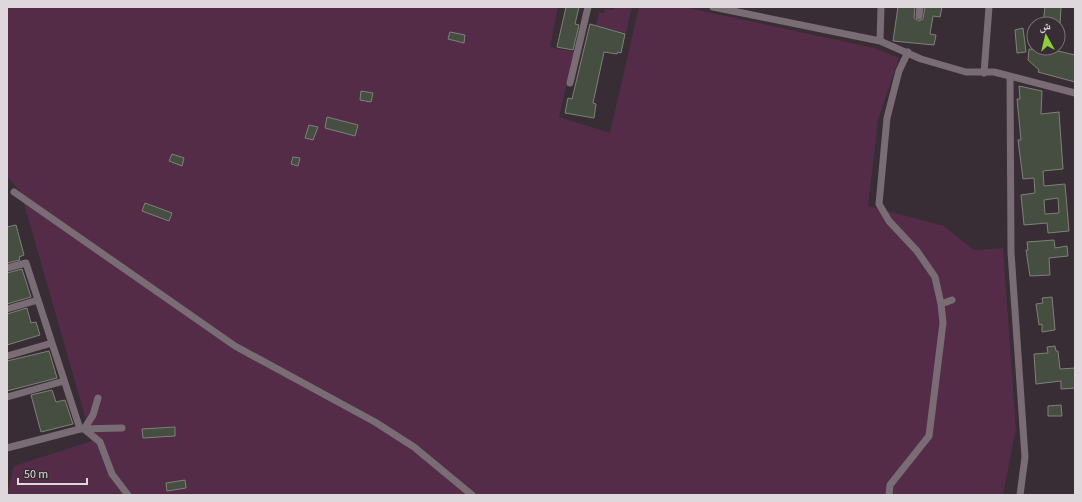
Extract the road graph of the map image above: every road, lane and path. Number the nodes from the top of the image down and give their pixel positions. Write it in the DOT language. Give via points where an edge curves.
graph roads {
  1 [pos="588,7"];
  2 [pos="713,7"];
  3 [pos="881,7"];
  4 [pos="920,7"];
  5 [pos="989,7"];
  6 [pos="919,16"];
  7 [pos="880,41"];
  8 [pos="908,52"];
  9 [pos="984,73"];
  10 [pos="1010,76"];
  11 [pos="570,83"];
  12 [pos="1075,93"];
  13 [pos="14,192"];
  14 [pos="7,268"];
  15 [pos="38,300"];
  16 [pos="952,300"];
  17 [pos="941,304"];
  18 [pos="7,309"];
  19 [pos="52,343"];
  20 [pos="7,356"];
  21 [pos="64,381"];
  22 [pos="7,397"];
  23 [pos="98,398"];
  24 [pos="122,428"];
  25 [pos="82,429"];
  26 [pos="7,448"];
  27 [pos="128,495"];
  28 [pos="472,495"];
  29 [pos="889,495"];
  30 [pos="1020,495"];
  1 -- 11 [label="street"];
  2 -- 7 [label="street"];
  3 -- 7 [label="street"];
  4 -- 6 [label="street"];
  5 -- 9 [label="street"];
  7 -- 8 [label="street"];
  8 -- 9 [label="street" via="921,59 951,68"];
  8 -- 17 [label="street" via="899,71 887,118 879,204 889,221 917,251 936,277"];
  9 -- 10 [label="street" via="994,72"];
  10 -- 12 [label="street"];
  10 -- 30 [label="street" via="1011,252 1025,457"];
  13 -- 28 [label="street" via="235,346 375,422 414,447"];
  14 -- 15 [label="street" via="26,263"];
  15 -- 18 [label="street"];
  15 -- 19 [label="street"];
  16 -- 17 [label="street"];
  17 -- 29 [label="street" via="943,323 929,436 890,485"];
  19 -- 20 [label="street"];
  19 -- 21 [label="street"];
  21 -- 22 [label="street"];
  21 -- 25 [label="street"];
  23 -- 25 [label="street" via="93,415"];
  24 -- 25 [label="street"];
  25 -- 26 [label="street"];
  25 -- 27 [label="street" via="100,442 112,474"];
}
